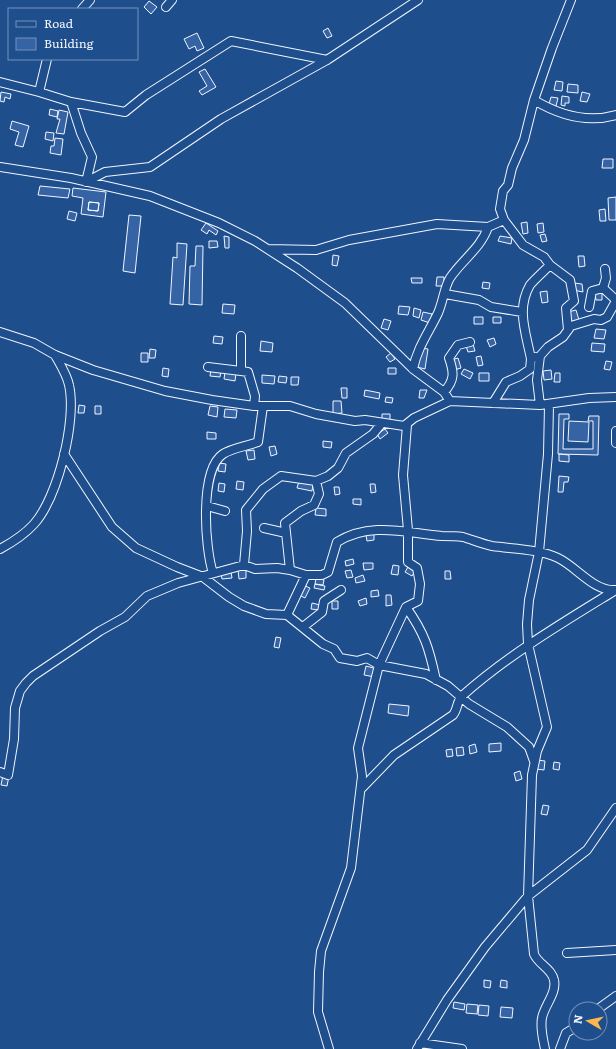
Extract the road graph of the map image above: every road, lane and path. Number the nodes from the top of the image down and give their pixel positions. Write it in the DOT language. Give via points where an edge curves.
graph roads {
  1 [pos="90,0"];
  2 [pos="172,0"];
  3 [pos="418,0"];
  4 [pos="571,0"];
  5 [pos="166,7"];
  6 [pos="83,8"];
  7 [pos="47,60"];
  8 [pos="327,60"];
  9 [pos="0,82"];
  10 [pos="39,92"];
  11 [pos="534,100"];
  12 [pos="72,102"];
  13 [pos="616,115"];
  14 [pos="0,167"];
  15 [pos="86,182"];
  16 [pos="504,220"];
  17 [pos="488,227"];
  18 [pos="268,249"];
  19 [pos="550,265"];
  20 [pos="605,269"];
  21 [pos="603,288"];
  22 [pos="445,294"];
  23 [pos="616,301"];
  24 [pos="589,308"];
  25 [pos="522,312"];
  26 [pos="568,330"];
  27 [pos="0,332"];
  28 [pos="241,336"];
  29 [pos="470,342"];
  30 [pos="55,355"];
  31 [pos="540,356"];
  32 [pos="530,358"];
  33 [pos="208,367"];
  34 [pos="413,369"];
  35 [pos="241,371"];
  36 [pos="444,392"];
  37 [pos="616,397"];
  38 [pos="450,401"];
  39 [pos="493,403"];
  40 [pos="549,404"];
  41 [pos="540,405"];
  42 [pos="254,406"];
  43 [pos="263,406"];
  44 [pos="382,424"];
  45 [pos="407,425"];
  46 [pos="616,431"];
  47 [pos="616,443"];
  48 [pos="64,454"];
  49 [pos="316,480"];
  50 [pos="207,506"];
  51 [pos="225,511"];
  52 [pos="264,528"];
  53 [pos="408,530"];
  54 [pos="286,533"];
  55 [pos="0,549"];
  56 [pos="539,552"];
  57 [pos="244,565"];
  58 [pos="290,570"];
  59 [pos="213,573"];
  60 [pos="306,575"];
  61 [pos="203,577"];
  62 [pos="341,590"];
  63 [pos="615,590"];
  64 [pos="406,607"];
  65 [pos="287,615"];
  66 [pos="303,627"];
  67 [pos="528,644"];
  68 [pos="379,665"];
  69 [pos="436,680"];
  70 [pos="460,697"];
  71 [pos="535,762"];
  72 [pos="0,772"];
  73 [pos="362,788"];
  74 [pos="616,808"];
  75 [pos="528,896"];
  76 [pos="616,950"];
  77 [pos="568,952"];
  78 [pos="568,1032"];
  79 [pos="419,1046"];
  80 [pos="329,1049"];
  81 [pos="462,1049"];
  82 [pos="544,1049"];
  83 [pos="560,1049"];
  1 -- 6 [label="street"];
  2 -- 5 [label="street"];
  3 -- 8 [label="street"];
  4 -- 11 [label="street"];
  7 -- 10 [label="street"];
  8 -- 12 [label="street" via="231,41 146,95 125,112"];
  8 -- 15 [label="street" via="221,119 150,167 106,172"];
  9 -- 10 [label="street"];
  10 -- 12 [label="street"];
  11 -- 13 [label="street" via="547,108 574,117 605,118"];
  11 -- 16 [label="street" via="524,140 508,185 503,191 500,209"];
  12 -- 15 [label="street" via="81,133 92,156"];
  14 -- 15 [label="street"];
  15 -- 18 [label="street" via="150,196 219,223"];
  16 -- 17 [label="street"];
  16 -- 19 [label="street" via="523,245 544,257"];
  17 -- 18 [label="street" via="437,224 349,240 316,250"];
  17 -- 22 [label="street" via="480,242 450,279"];
  18 -- 34 [label="street" via="345,303"];
  19 -- 25 [label="street" via="531,284"];
  19 -- 26 [label="street" via="570,280 574,301 566,308"];
  20 -- 21 [label="street"];
  21 -- 23 [label="street"];
  21 -- 24 [label="street" via="592,291"];
  22 -- 25 [label="street" via="479,300 491,307"];
  22 -- 34 [label="street" via="423,340"];
  23 -- 26 [label="street" via="607,317 571,326"];
  25 -- 32 [label="street"];
  26 -- 31 [label="street"];
  27 -- 30 [label="street" via="34,343"];
  28 -- 35 [label="street"];
  29 -- 36 [label="street" via="458,345 448,358 454,372 451,384"];
  30 -- 42 [label="street" via="92,370 165,391"];
  30 -- 48 [label="street" via="68,383 71,398 69,431"];
  31 -- 32 [label="street"];
  31 -- 41 [label="street" via="537,380"];
  32 -- 39 [label="street" via="530,369 506,382"];
  33 -- 35 [label="street"];
  34 -- 36 [label="street"];
  35 -- 42 [label="street" via="248,372 255,396"];
  36 -- 38 [label="street"];
  37 -- 40 [label="street"];
  38 -- 39 [label="street"];
  38 -- 45 [label="street" via="414,418"];
  39 -- 41 [label="street"];
  40 -- 41 [label="street"];
  40 -- 56 [label="street" via="548,454"];
  42 -- 43 [label="street"];
  43 -- 44 [label="street" via="290,406 324,415"];
  43 -- 50 [label="street" via="258,442 223,454 212,468"];
  44 -- 45 [label="street"];
  44 -- 49 [label="street" via="373,434 346,453 334,471"];
  45 -- 53 [label="street" via="403,475"];
  46 -- 47 [label="street"];
  48 -- 55 [label="street" via="55,486 36,522 20,537"];
  48 -- 61 [label="street" via="109,522 124,538 154,557"];
  49 -- 54 [label="street" via="319,494 314,505 286,523"];
  49 -- 57 [label="street" via="280,476 262,490 246,510"];
  50 -- 51 [label="street"];
  50 -- 59 [label="street" via="206,534"];
  52 -- 54 [label="street"];
  53 -- 56 [label="street" via="462,537 486,545"];
  53 -- 60 [label="street" via="351,534 337,542 328,572 322,575"];
  53 -- 64 [label="street" via="408,562 417,568 420,584 418,601"];
  54 -- 58 [label="street"];
  56 -- 63 [label="street" via="558,558 594,584"];
  56 -- 67 [label="street" via="528,614"];
  57 -- 58 [label="street" via="255,569"];
  57 -- 59 [label="street"];
  58 -- 60 [label="street"];
  59 -- 61 [label="street"];
  60 -- 65 [label="street"];
  61 -- 65 [label="street" via="244,606 266,614"];
  61 -- 72 [label="street" via="150,594 125,617 30,678 18,696 15,708 14,739 8,775"];
  62 -- 66 [label="street" via="324,600 322,612"];
  63 -- 67 [label="street"];
  64 -- 68 [label="street"];
  64 -- 69 [label="street" via="428,644"];
  65 -- 66 [label="street"];
  66 -- 68 [label="street" via="322,644 334,649 340,658 357,661 367,658"];
  67 -- 70 [label="street"];
  67 -- 71 [label="street" via="547,724"];
  68 -- 69 [label="street" via="426,674"];
  68 -- 73 [label="street" via="358,748"];
  69 -- 70 [label="street"];
  70 -- 71 [label="street" via="507,727 529,747"];
  70 -- 73 [label="street" via="453,715 394,755"];
  71 -- 75 [label="street" via="532,775"];
  73 -- 80 [label="street" via="351,868 321,951 318,1012"];
  74 -- 75 [label="street" via="587,850"];
  75 -- 79 [label="street" via="481,953"];
  75 -- 82 [label="street" via="534,954 551,973 555,982 542,1017"];
  76 -- 77 [label="street"];
  78 -- 83 [label="street"];
  79 -- 81 [label="street"];
}
